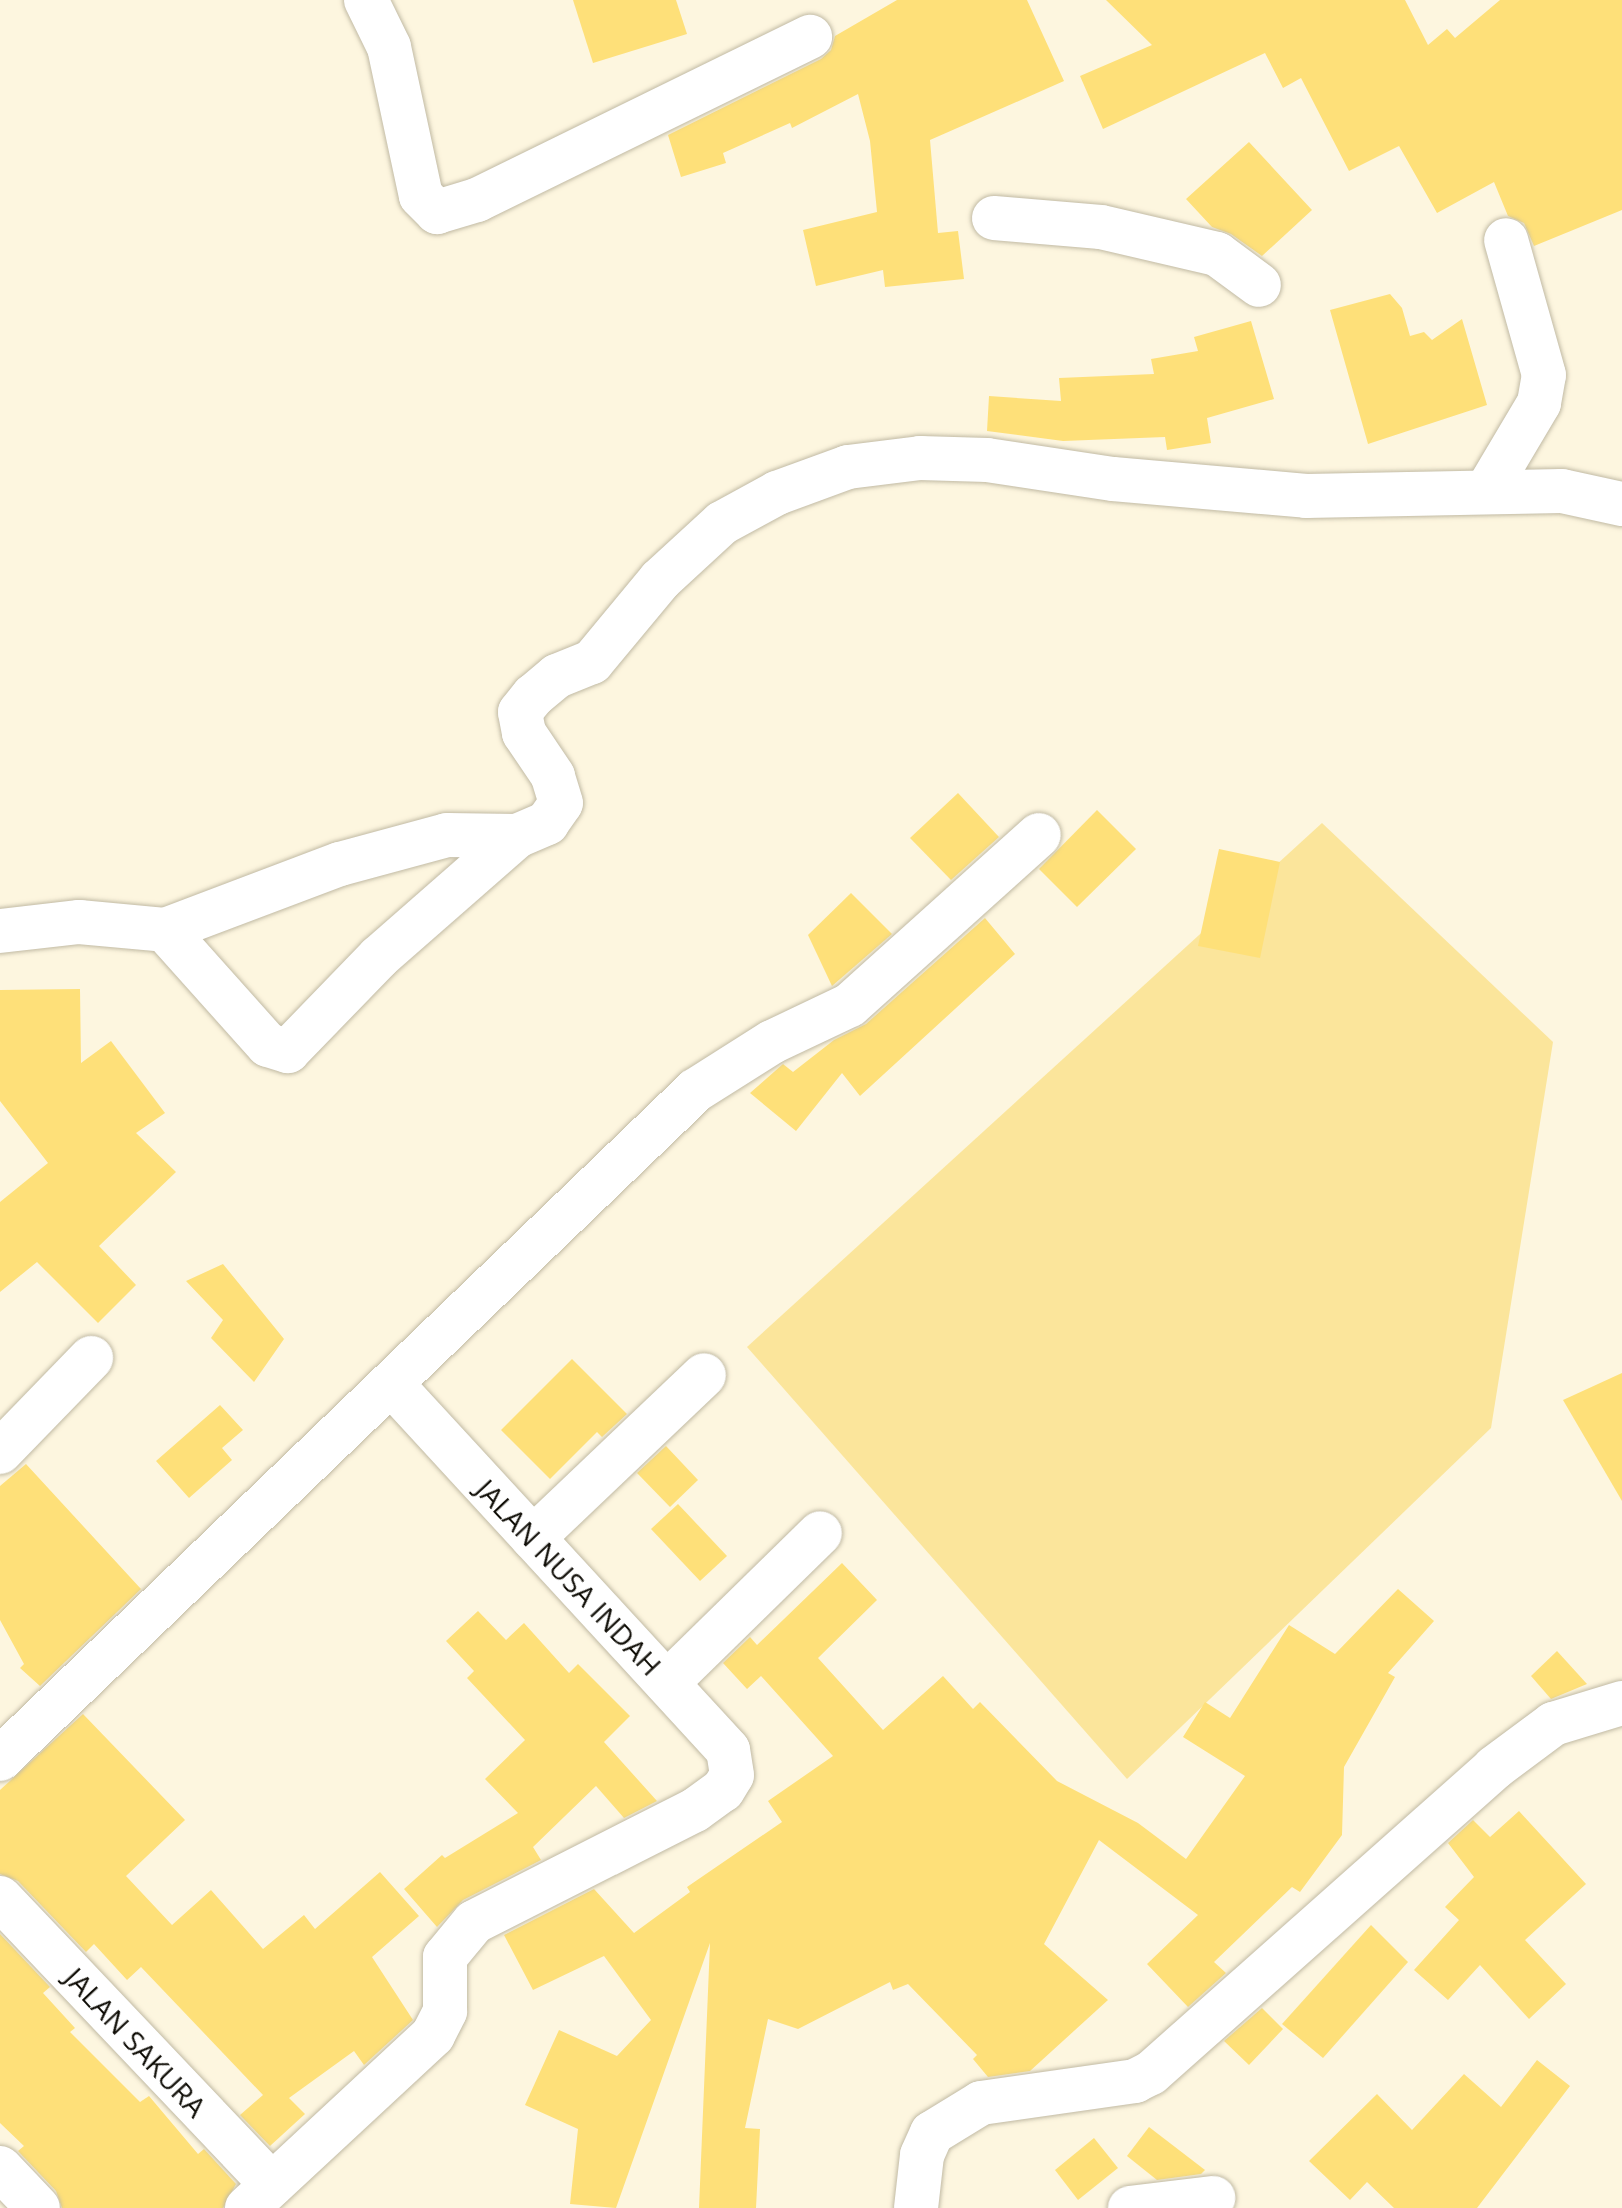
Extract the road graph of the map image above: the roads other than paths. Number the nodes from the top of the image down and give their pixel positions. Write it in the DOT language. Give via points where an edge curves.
graph roads {
  1 [pos="366,0"];
  2 [pos="810,37"];
  3 [pos="994,218"];
  4 [pos="1506,240"];
  5 [pos="1259,285"];
  6 [pos="1488,489"];
  7 [pos="1622,504"];
  8 [pos="1039,835"];
  9 [pos="517,836"];
  10 [pos="165,930"];
  11 [pos="0,931"];
  12 [pos="91,1358"];
  13 [pos="704,1375"];
  14 [pos="392,1385"];
  15 [pos="0,1452"];
  16 [pos="820,1533"];
  17 [pos="533,1538"];
  18 [pos="667,1683"];
  19 [pos="1622,1703"];
  20 [pos="0,1759"];
  21 [pos="0,1898"];
  22 [pos="0,2168"];
  23 [pos="260,2197"];
  24 [pos="1213,2198"];
  25 [pos="38,2208"];
  26 [pos="916,2208"];
  27 [pos="1130,2208"];
  1 -- 2 [label="street" via="389,47 421,196 437,212 477,200"];
  3 -- 5 [label="street" via="1101,227 1217,254"];
  4 -- 6 [label="street" via="1544,375 1539,403"];
  6 -- 7 [label="street" via="1562,491"];
  6 -- 9 [label="street" via="1306,479 1113,479 987,460 920,458 848,467 777,493 722,523 660,580 592,662 557,676 520,712 524,733 553,776 561,803 547,823"];
  8 -- 14 [label="street" via="850,1005 772,1042 696,1090"];
  9 -- 10 [label="street" via="447,835 386,851"];
  9 -- 10 [label="street" via="379,957 288,1051 268,1045"];
  10 -- 11 [label="street" via="79,922"];
  12 -- 15 [label="street"];
  13 -- 17 [label="street"];
  14 -- 17 [label="street, JALAN NUSA INDAH"];
  14 -- 20 [label="street"];
  16 -- 18 [label="street"];
  17 -- 18 [label="street, JALAN NUSA INDAH"];
  18 -- 23 [label="street, JALAN NUSA INDAH" via="728,1750 732,1775 723,1790 695,1810 474,1922 445,1957 445,2011 433,2035"];
  19 -- 26 [label="street" via="1553,1724 1494,1768 1151,2073 1135,2081 981,2103 932,2133 922,2155"];
  21 -- 23 [label="street, JALAN SAKURA"];
  22 -- 25 [label="street"];
  24 -- 27 [label="street"];
}
